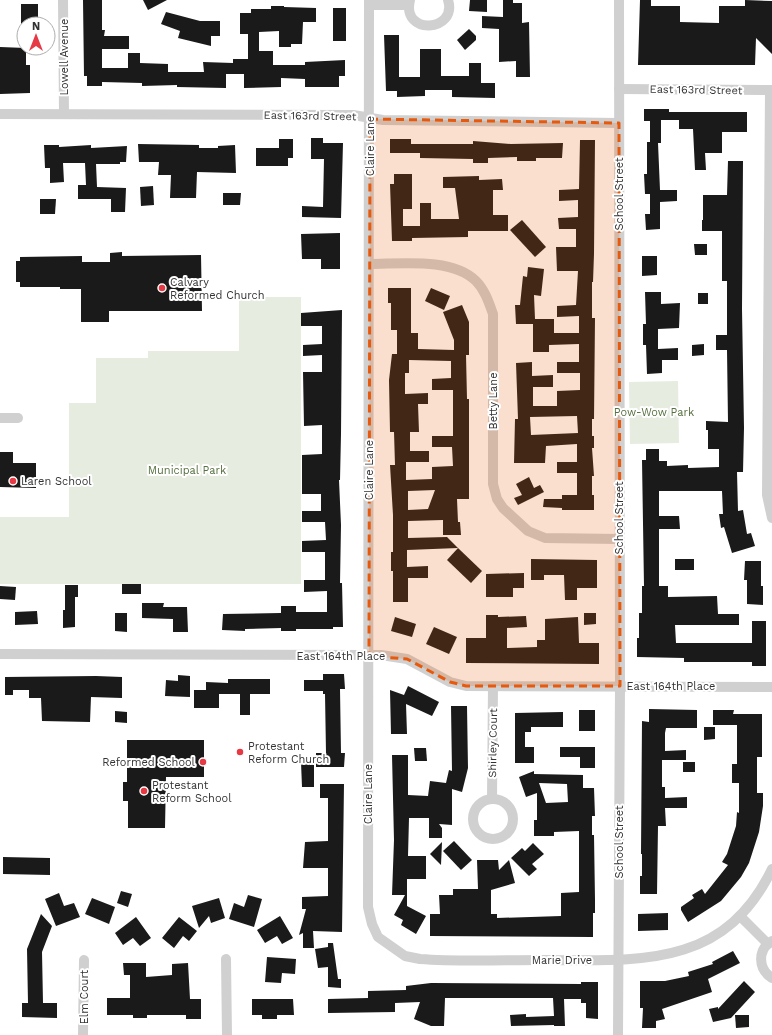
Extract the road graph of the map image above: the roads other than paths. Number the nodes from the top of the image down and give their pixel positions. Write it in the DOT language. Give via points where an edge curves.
graph roads {
  1 [pos="63,0"];
  2 [pos="448,0"];
  3 [pos="619,0"];
  4 [pos="369,2"];
  5 [pos="409,2"];
  6 [pos="619,89"];
  7 [pos="771,90"];
  8 [pos="0,114"];
  9 [pos="64,114"];
  10 [pos="370,119"];
  11 [pos="619,123"];
  12 [pos="771,198"];
  13 [pos="369,264"];
  14 [pos="771,354"];
  15 [pos="0,418"];
  16 [pos="18,418"];
  17 [pos="772,518"];
  18 [pos="619,539"];
  19 [pos="0,654"];
  20 [pos="369,656"];
  21 [pos="494,686"];
  22 [pos="620,686"];
  23 [pos="772,687"];
  24 [pos="492,799"];
  25 [pos="772,869"];
  26 [pos="740,916"];
  27 [pos="378,937"];
  28 [pos="770,943"];
  29 [pos="84,960"];
  30 [pos="226,960"];
  31 [pos="619,960"];
  32 [pos="772,978"];
  33 [pos="83,1035"];
  34 [pos="227,1035"];
  35 [pos="618,1035"];
  1 -- 9 [label="street, Lowell Avenue"];
  2 -- 5 [label="street" via="447,15 439,24 433,26 416,22 409,11"];
  3 -- 6 [label="street, School Street"];
  4 -- 5 [label="street"];
  4 -- 10 [label="street, Claire Lane"];
  6 -- 7 [label="street, East 163rd Street"];
  6 -- 11 [label="street, School Street"];
  7 -- 12 [label="street"];
  8 -- 9 [label="street, East 163rd Street"];
  9 -- 10 [label="street, East 163rd Street" via="353,115"];
  10 -- 11 [label="street, East 163rd Street"];
  10 -- 13 [label="street, Claire Lane"];
  11 -- 18 [label="street, School Street"];
  12 -- 14 [label="street"];
  13 -- 18 [label="street, Betty Lane" via="444,265 476,281 487,297 493,314 493,484 497,500 528,531 545,538"];
  13 -- 20 [label="street, Claire Lane"];
  14 -- 17 [label="street" via="767,495"];
  15 -- 16 [label="street"];
  18 -- 22 [label="street, School Street"];
  19 -- 20 [label="street, East 164th Place"];
  20 -- 21 [label="street, East 164th Place" via="407,659 455,684"];
  20 -- 27 [label="street, Claire Lane" via="368,907"];
  21 -- 22 [label="street, East 164th Place"];
  21 -- 24 [label="street, Shirley Court"];
  22 -- 23 [label="street, East 164th Place"];
  22 -- 31 [label="street, School Street"];
  24 -- 24 [label="street" via="474,809 472,823 479,835 492,840 499,839 509,832 513,819 509,807 504,802"];
  25 -- 26 [label="street, Marie Drive" via="762,890"];
  26 -- 28 [label="street"];
  26 -- 31 [label="street, Marie Drive" via="693,948 654,958"];
  27 -- 31 [label="street, Marie Drive" via="405,956 420,959"];
  28 -- 32 [label="street" via="761,956 761,962 763,969"];
  29 -- 33 [label="street, Elm Court"];
  30 -- 34 [label="street"];
  31 -- 35 [label="street, School Street"];
}
